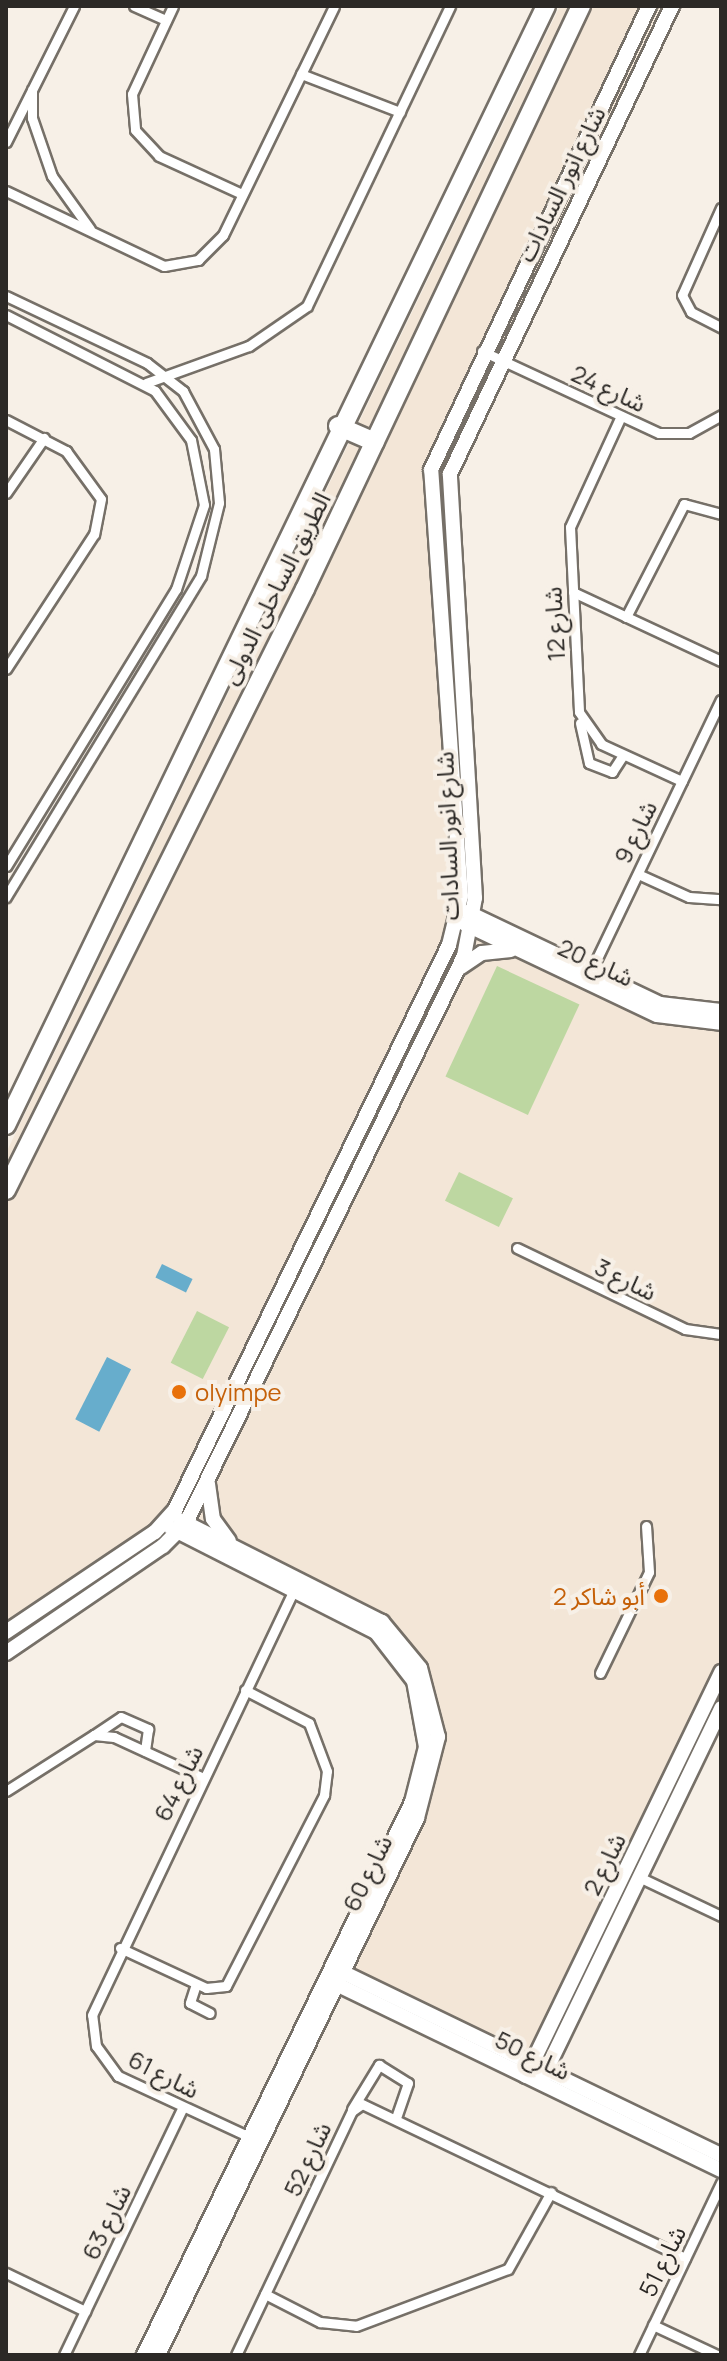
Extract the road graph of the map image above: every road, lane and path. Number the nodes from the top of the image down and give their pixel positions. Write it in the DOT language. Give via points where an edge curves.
graph roads {
  1 [pos="74,6"];
  2 [pos="134,6"];
  3 [pos="173,6"];
  4 [pos="334,6"];
  5 [pos="450,6"];
  6 [pos="546,6"];
  7 [pos="581,6"];
  8 [pos="649,6"];
  9 [pos="672,6"];
  10 [pos="166,20"];
  11 [pos="301,74"];
  12 [pos="32,90"];
  13 [pos="400,112"];
  14 [pos="589,130"];
  15 [pos="608,138"];
  16 [pos="6,142"];
  17 [pos="6,191"];
  18 [pos="242,194"];
  19 [pos="721,208"];
  20 [pos="92,232"];
  21 [pos="6,296"];
  22 [pos="6,315"];
  23 [pos="721,327"];
  24 [pos="482,351"];
  25 [pos="500,359"];
  26 [pos="168,377"];
  27 [pos="146,383"];
  28 [pos="721,415"];
  29 [pos="621,416"];
  30 [pos="6,420"];
  31 [pos="338,426"];
  32 [pos="44,438"];
  33 [pos="375,442"];
  34 [pos="6,493"];
  35 [pos="721,514"];
  36 [pos="573,592"];
  37 [pos="626,617"];
  38 [pos="721,661"];
  39 [pos="6,669"];
  40 [pos="462,669"];
  41 [pos="441,670"];
  42 [pos="721,700"];
  43 [pos="579,712"];
  44 [pos="623,755"];
  45 [pos="682,781"];
  46 [pos="6,866"];
  47 [pos="638,874"];
  48 [pos="6,897"];
  49 [pos="721,899"];
  50 [pos="458,914"];
  51 [pos="474,922"];
  52 [pos="524,953"];
  53 [pos="455,974"];
  54 [pos="588,977"];
  55 [pos="721,1011"];
  56 [pos="721,1023"];
  57 [pos="6,1125"];
  58 [pos="6,1190"];
  59 [pos="517,1248"];
  60 [pos="721,1334"];
  61 [pos="210,1475"];
  62 [pos="167,1520"];
  63 [pos="646,1526"];
  64 [pos="182,1527"];
  65 [pos="236,1547"];
  66 [pos="297,1584"];
  67 [pos="6,1632"];
  68 [pos="6,1653"];
  69 [pos="721,1672"];
  70 [pos="600,1673"];
  71 [pos="245,1690"];
  72 [pos="721,1708"];
  73 [pos="94,1735"];
  74 [pos="145,1751"];
  75 [pos="203,1778"];
  76 [pos="6,1791"];
  77 [pos="634,1874"];
  78 [pos="721,1916"];
  79 [pos="120,1948"];
  80 [pos="334,1976"];
  81 [pos="196,1984"];
  82 [pos="93,2007"];
  83 [pos="210,2013"];
  84 [pos="536,2073"];
  85 [pos="183,2107"];
  86 [pos="352,2111"];
  87 [pos="396,2117"];
  88 [pos="255,2140"];
  89 [pos="721,2155"];
  90 [pos="721,2170"];
  91 [pos="721,2183"];
  92 [pos="551,2192"];
  93 [pos="685,2258"];
  94 [pos="6,2273"];
  95 [pos="265,2294"];
  96 [pos="85,2311"];
  97 [pos="653,2325"];
  98 [pos="64,2355"];
  99 [pos="144,2355"];
  100 [pos="158,2355"];
  101 [pos="236,2355"];
  102 [pos="639,2355"];
  103 [pos="717,2355"];
  1 -- 12 [label="street"];
  2 -- 10 [label="street"];
  3 -- 10 [label="street"];
  4 -- 11 [label="street"];
  5 -- 13 [label="street"];
  6 -- 31 [label="highway, الطريق الساحلى الدولى"];
  7 -- 33 [label="highway, الطريق الساحلى الدولى"];
  8 -- 14 [label="main road, شارع انور السادات"];
  9 -- 15 [label="main road, شارع انور السادات"];
  10 -- 18 [label="street" via="132,94 135,130 159,156"];
  11 -- 13 [label="street"];
  11 -- 18 [label="street"];
  12 -- 16 [label="street"];
  12 -- 20 [label="street" via="32,118 52,176"];
  13 -- 26 [label="street" via="307,306 263,339"];
  14 -- 15 [label="main road"];
  14 -- 24 [label="main road, شارع انور السادات"];
  15 -- 25 [label="main road, شارع انور السادات"];
  17 -- 20 [label="street"];
  18 -- 20 [label="street" via="213,249 182,265 164,266"];
  19 -- 23 [label="street" via="682,295 691,312"];
  21 -- 26 [label="street"];
  22 -- 27 [label="street"];
  24 -- 25 [label="street, شارع 24"];
  24 -- 41 [label="main road, شارع انور السادات" via="431,470"];
  25 -- 29 [label="street, شارع 24"];
  25 -- 40 [label="main road, شارع انور السادات" via="450,474"];
  26 -- 27 [label="street"];
  26 -- 48 [label="street" via="197,407 214,449 219,503 210,554"];
  27 -- 46 [label="street" via="179,421 199,461 201,527 176,589"];
  28 -- 29 [label="street, شارع 24" via="674,435"];
  29 -- 36 [label="street, شارع 12" via="571,519"];
  30 -- 32 [label="street"];
  31 -- 33 [label="highway"];
  31 -- 57 [label="highway, الطريق الساحلى الدولى"];
  32 -- 34 [label="street"];
  32 -- 39 [label="street" via="95,482 101,518"];
  33 -- 58 [label="highway, الطريق الساحلى الدولى"];
  35 -- 37 [label="street" via="684,504"];
  36 -- 37 [label="street"];
  36 -- 43 [label="street, شارع 12"];
  37 -- 38 [label="street"];
  40 -- 41 [label="main road"];
  40 -- 51 [label="main road, شارع انور السادات"];
  41 -- 50 [label="main road, شارع انور السادات"];
  42 -- 45 [label="street, شارع 9"];
  43 -- 44 [label="street" via="590,736"];
  43 -- 44 [label="street, شارع 12" via="586,761 612,772"];
  44 -- 45 [label="street"];
  45 -- 47 [label="street, شارع 9"];
  47 -- 49 [label="street" via="689,897"];
  47 -- 54 [label="street, شارع 9"];
  50 -- 51 [label="main road, شارع 20"];
  50 -- 62 [label="main road, شارع انور السادات"];
  51 -- 52 [label="main road, شارع 20"];
  51 -- 53 [label="main road, شارع انور السادات"];
  51 -- 54 [label="main road, شارع 20"];
  52 -- 53 [label="main road" via="490,950"];
  52 -- 54 [label="main road, شارع 20"];
  53 -- 61 [label="main road, شارع انور السادات"];
  54 -- 55 [label="main road, شارع 20" via="660,1004"];
  54 -- 56 [label="main road, شارع 20" via="670,1020"];
  59 -- 60 [label="street, شارع 3" via="677,1326"];
  61 -- 64 [label="main road, شارع انور السادات"];
  61 -- 65 [label="main road" via="213,1519"];
  62 -- 64 [label="main road, شارع 60"];
  62 -- 67 [label="main road, شارع انور السادات"];
  63 -- 70 [label="street" via="649,1572"];
  64 -- 65 [label="main road, شارع 60"];
  64 -- 66 [label="main road, شارع 60"];
  64 -- 68 [label="main road, شارع انور السادات"];
  65 -- 66 [label="main road, شارع 60"];
  66 -- 71 [label="street, شارع 64"];
  66 -- 80 [label="main road, شارع 60" via="362,1608 400,1638 426,1679 438,1725 427,1796"];
  69 -- 77 [label="main road, شارع 2"];
  71 -- 75 [label="street, شارع 64"];
  71 -- 81 [label="street" via="309,1723 328,1783 230,1982 216,1990"];
  72 -- 77 [label="main road, شارع 2"];
  73 -- 74 [label="street"];
  73 -- 74 [label="street" via="121,1717 148,1729"];
  73 -- 76 [label="street"];
  74 -- 75 [label="street"];
  75 -- 79 [label="street, شارع 64"];
  77 -- 78 [label="street"];
  77 -- 84 [label="main road, شارع 2"];
  79 -- 81 [label="street"];
  79 -- 82 [label="street, شارع 64"];
  80 -- 84 [label="main road, شارع 50"];
  80 -- 88 [label="main road, شارع 60"];
  81 -- 83 [label="street" via="190,2003"];
  82 -- 85 [label="street, شارع 61" via="94,2038 112,2071"];
  84 -- 89 [label="main road, شارع 50"];
  84 -- 90 [label="main road, شارع 50"];
  85 -- 88 [label="street, شارع 61"];
  85 -- 96 [label="street, شارع 63"];
  86 -- 87 [label="street, شارع 52" via="365,2103"];
  86 -- 87 [label="street" via="379,2065 408,2083"];
  86 -- 95 [label="street, شارع 52"];
  87 -- 92 [label="street, شارع 52"];
  88 -- 99 [label="main road, شارع 60"];
  88 -- 100 [label="main road, شارع 60"];
  91 -- 93 [label="street, شارع 51"];
  92 -- 93 [label="street, شارع 52"];
  92 -- 95 [label="street" via="508,2269 356,2326 320,2322"];
  93 -- 97 [label="street, شارع 51"];
  94 -- 96 [label="street"];
  95 -- 101 [label="street, شارع 52"];
  96 -- 98 [label="street, شارع 63"];
  97 -- 102 [label="street, شارع 51"];
  97 -- 103 [label="street"];
}
